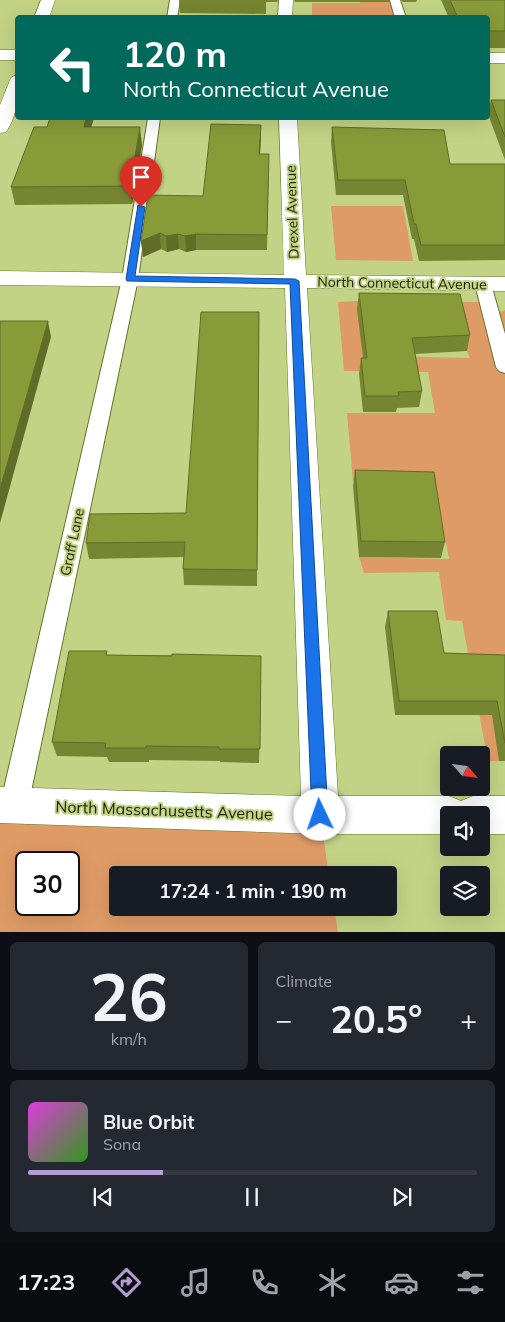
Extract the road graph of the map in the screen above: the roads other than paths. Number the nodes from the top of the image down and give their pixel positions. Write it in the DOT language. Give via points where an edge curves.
graph roads {
  1 [pos="48,0"];
  2 [pos="176,0"];
  3 [pos="286,0"];
  4 [pos="395,0"];
  5 [pos="41,15"];
  6 [pos="173,15"];
  7 [pos="285,15"];
  8 [pos="400,15"];
  9 [pos="0,55"];
  10 [pos="15,55"];
  11 [pos="490,58"];
  12 [pos="505,58"];
  13 [pos="15,88"];
  14 [pos="154,120"];
  15 [pos="288,120"];
  16 [pos="0,128"];
  17 [pos="0,278"];
  18 [pos="130,279"];
  19 [pos="295,281"];
  20 [pos="494,284"];
  21 [pos="505,367"];
  22 [pos="7,805"];
  23 [pos="320,815"];
  24 [pos="440,815"];
  25 [pos="490,815"];
  26 [pos="505,815"];
  1 -- 5 [label="street"];
  2 -- 6 [label="lane"];
  3 -- 7 [label="street"];
  4 -- 8 [label="lane"];
  9 -- 10 [label="street"];
  11 -- 12 [label="street"];
  13 -- 16 [label="street"];
  14 -- 18 [label="lane, Graff Lane"];
  15 -- 19 [label="street, Drexel Avenue"];
  17 -- 18 [label="street, North Connecticut Avenue"];
  18 -- 19 [label="street, North Connecticut Avenue"];
  18 -- 22 [label="lane, Graff Lane"];
  19 -- 20 [label="street, North Connecticut Avenue"];
  19 -- 23 [label="street, Drexel Avenue"];
  20 -- 21 [label="lane"];
  22 -- 23 [label="street, North Massachusetts Avenue"];
  23 -- 24 [label="street, North Massachusetts Avenue"];
  25 -- 26 [label="street"];
}
